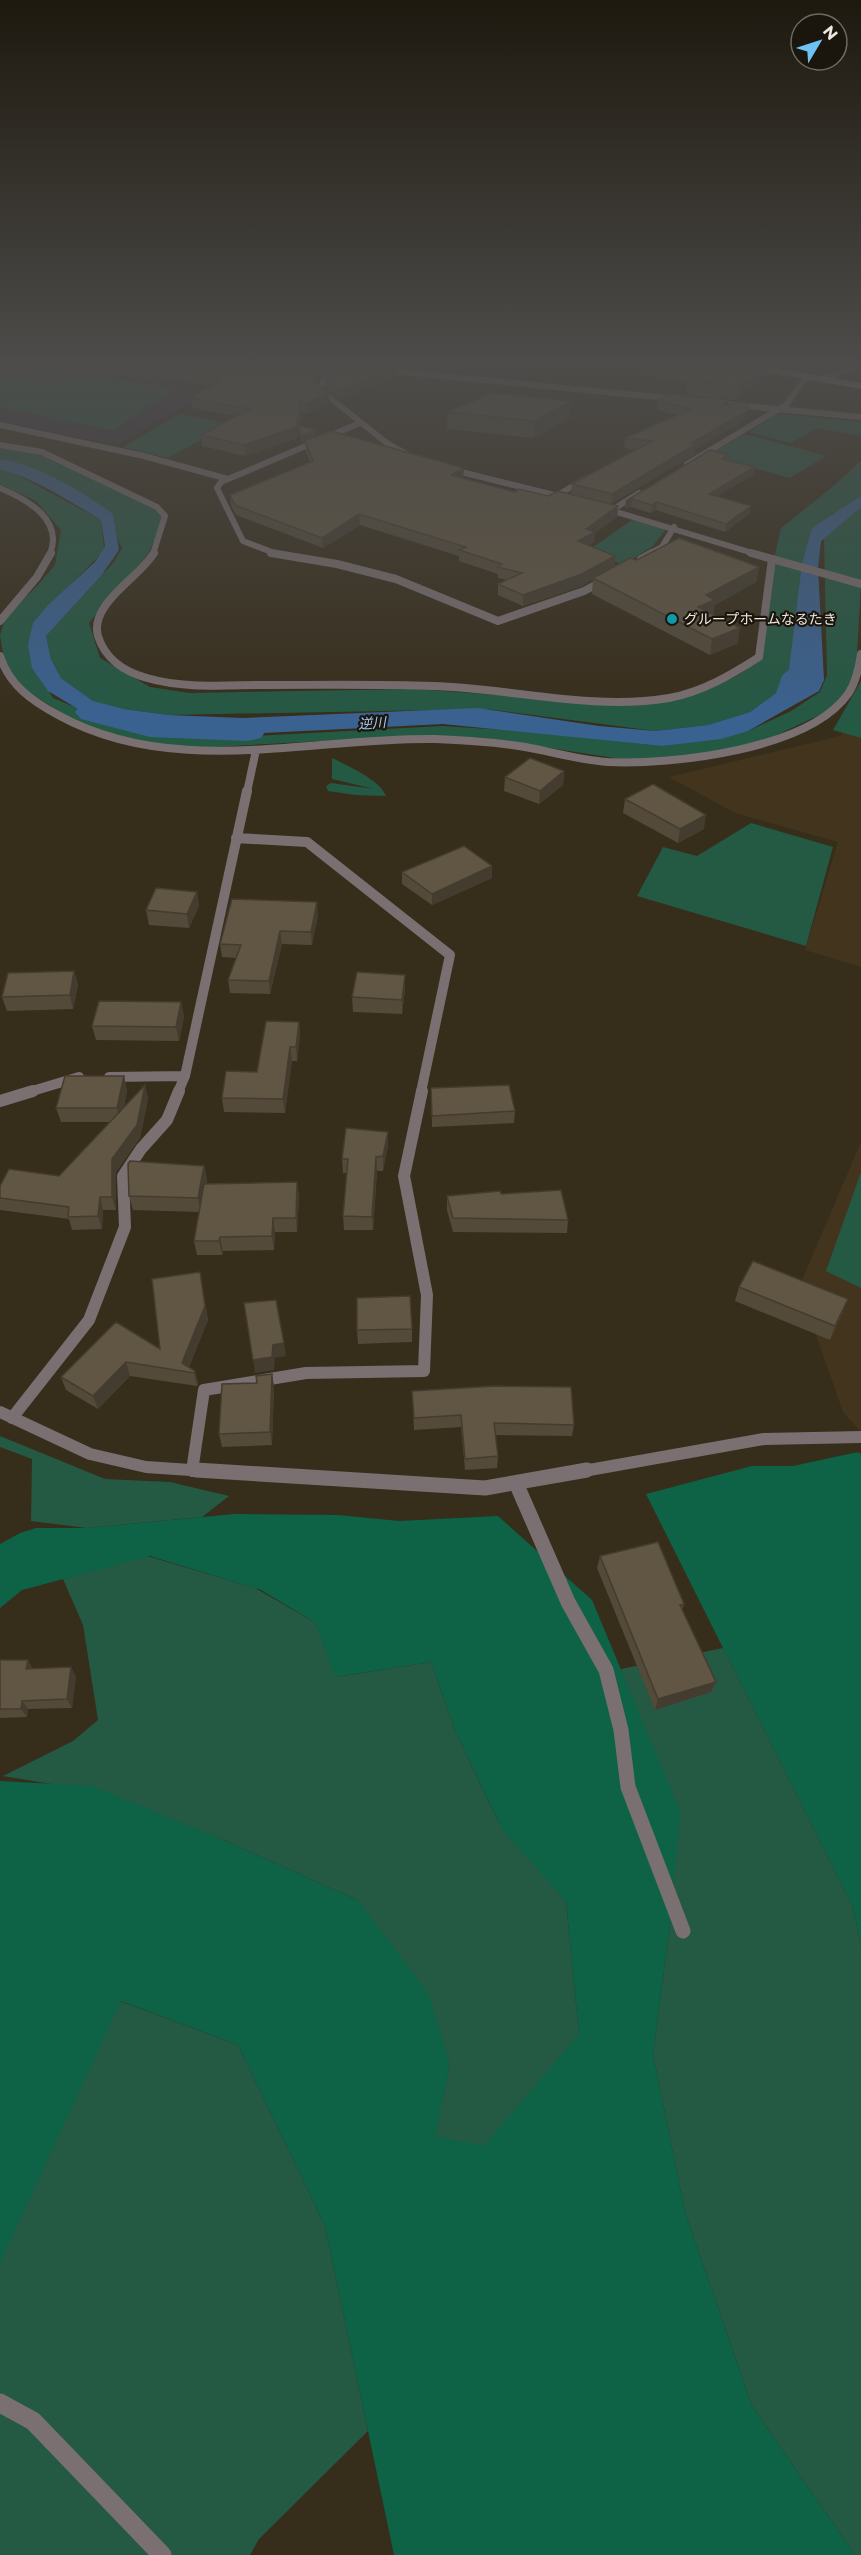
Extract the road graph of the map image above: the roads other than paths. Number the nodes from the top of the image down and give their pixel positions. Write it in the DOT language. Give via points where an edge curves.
graph roads {
  1 [pos="109,484"];
  2 [pos="222,484"];
  3 [pos="510,484"];
  4 [pos="577,484"];
  5 [pos="650,486"];
  6 [pos="0,488"];
  7 [pos="556,496"];
  8 [pos="579,502"];
  9 [pos="590,504"];
  10 [pos="612,510"];
  11 [pos="674,528"];
  12 [pos="772,560"];
  13 [pos="637,562"];
  14 [pos="611,577"];
  15 [pos="858,583"];
  16 [pos="0,621"];
  17 [pos="861,654"];
  18 [pos="0,656"];
  19 [pos="256,750"];
  20 [pos="236,838"];
  21 [pos="184,1076"];
  22 [pos="0,1101"];
  23 [pos="6,1415"];
  24 [pos="861,1437"];
  25 [pos="192,1471"];
  26 [pos="516,1483"];
  27 [pos="683,1931"];
  28 [pos="0,2403"];
  29 [pos="162,2555"];
  1 -- 12 [label="street" via="157,507 165,516 154,553 97,618 97,636 105,652 121,668 146,680 186,685 451,686 577,698 668,698 702,688 759,657"];
  2 -- 14 [label="street" via="218,488 243,540 255,548 396,579 498,621 584,591"];
  3 -- 7 [label="street"];
  4 -- 7 [label="street"];
  5 -- 10 [label="street"];
  6 -- 16 [label="street" via="32,503 49,521 55,541 49,560"];
  7 -- 8 [label="street"];
  9 -- 10 [label="street"];
  10 -- 11 [label="street"];
  11 -- 12 [label="street"];
  11 -- 13 [label="street" via="662,547"];
  12 -- 15 [label="street"];
  17 -- 19 [label="street" via="859,674 834,711 761,745 705,757 634,762 580,759 481,741 420,739"];
  18 -- 19 [label="street" via="19,690 53,715 98,735 206,752"];
  19 -- 20 [label="street"];
  20 -- 21 [label="street"];
  20 -- 25 [label="street" via="307,842 450,955 404,1176 427,1295 424,1371 306,1373 204,1390"];
  21 -- 22 [label="street" via="75,1077"];
  21 -- 23 [label="street" via="167,1120 123,1176 124,1227 88,1320"];
  23 -- 25 [label="street" via="90,1454 146,1467"];
  24 -- 26 [label="street" via="764,1438"];
  25 -- 26 [label="street" via="485,1488"];
  26 -- 27 [label="street" via="568,1602 606,1670 621,1730 628,1787"];
  28 -- 29 [label="street" via="33,2421"];
}
